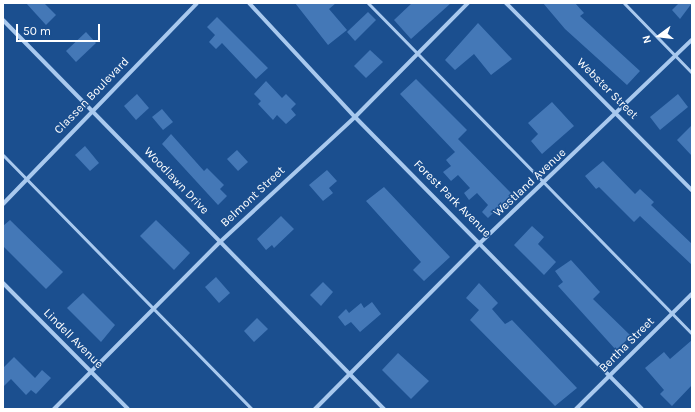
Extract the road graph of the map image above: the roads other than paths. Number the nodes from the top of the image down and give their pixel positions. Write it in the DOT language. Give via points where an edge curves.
graph roads {
  1 [pos="197,3"];
  2 [pos="249,3"];
  3 [pos="368,3"];
  4 [pos="468,3"];
  5 [pos="506,3"];
  6 [pos="624,3"];
  7 [pos="3,20"];
  8 [pos="692,40"];
  9 [pos="417,54"];
  10 [pos="674,55"];
  11 [pos="692,73"];
  12 [pos="93,110"];
  13 [pos="618,114"];
  14 [pos="355,117"];
  15 [pos="3,155"];
  16 [pos="26,179"];
  17 [pos="542,185"];
  18 [pos="692,190"];
  19 [pos="3,204"];
  20 [pos="220,242"];
  21 [pos="481,242"];
  22 [pos="3,283"];
  23 [pos="692,294"];
  24 [pos="154,308"];
  25 [pos="672,313"];
  26 [pos="692,334"];
  27 [pos="91,371"];
  28 [pos="350,376"];
  29 [pos="610,376"];
  30 [pos="54,409"];
  31 [pos="128,409"];
  32 [pos="252,409"];
  33 [pos="315,409"];
  34 [pos="384,409"];
  35 [pos="576,409"];
  36 [pos="642,409"];
  1 -- 12 [label="street, Classen Boulevard"];
  2 -- 14 [label="street, Forest Park Avenue"];
  3 -- 9 [label="lane"];
  4 -- 9 [label="street, Belmont Street"];
  5 -- 13 [label="street, Webster Street"];
  6 -- 10 [label="lane"];
  7 -- 12 [label="street, Woodlawn Drive"];
  8 -- 10 [label="street, Westland Avenue"];
  9 -- 14 [label="street, Belmont Street"];
  9 -- 17 [label="lane"];
  10 -- 11 [label="lane"];
  10 -- 13 [label="street, Westland Avenue"];
  12 -- 16 [label="street, Classen Boulevard"];
  12 -- 20 [label="street, Woodlawn Drive"];
  13 -- 17 [label="street, Westland Avenue"];
  13 -- 18 [label="street, Webster Street"];
  14 -- 20 [label="street, Belmont Street"];
  14 -- 21 [label="street, Forest Park Avenue"];
  15 -- 16 [label="lane"];
  16 -- 19 [label="street, Classen Boulevard"];
  16 -- 24 [label="lane"];
  17 -- 21 [label="street, Westland Avenue"];
  17 -- 25 [label="lane"];
  20 -- 24 [label="street, Belmont Street"];
  20 -- 28 [label="street, Woodlawn Drive"];
  21 -- 28 [label="street, Westland Avenue"];
  21 -- 29 [label="street, Forest Park Avenue"];
  22 -- 27 [label="street, Lindell Avenue"];
  23 -- 25 [label="street, Bertha Street"];
  24 -- 27 [label="street, Belmont Street"];
  24 -- 32 [label="lane"];
  25 -- 26 [label="lane"];
  25 -- 29 [label="street, Bertha Street"];
  27 -- 30 [label="street, Belmont Street"];
  27 -- 31 [label="street, Lindell Avenue"];
  28 -- 33 [label="street, Westland Avenue"];
  28 -- 34 [label="street, Woodlawn Drive"];
  29 -- 35 [label="street, Bertha Street"];
  29 -- 36 [label="street, Forest Park Avenue"];
}
